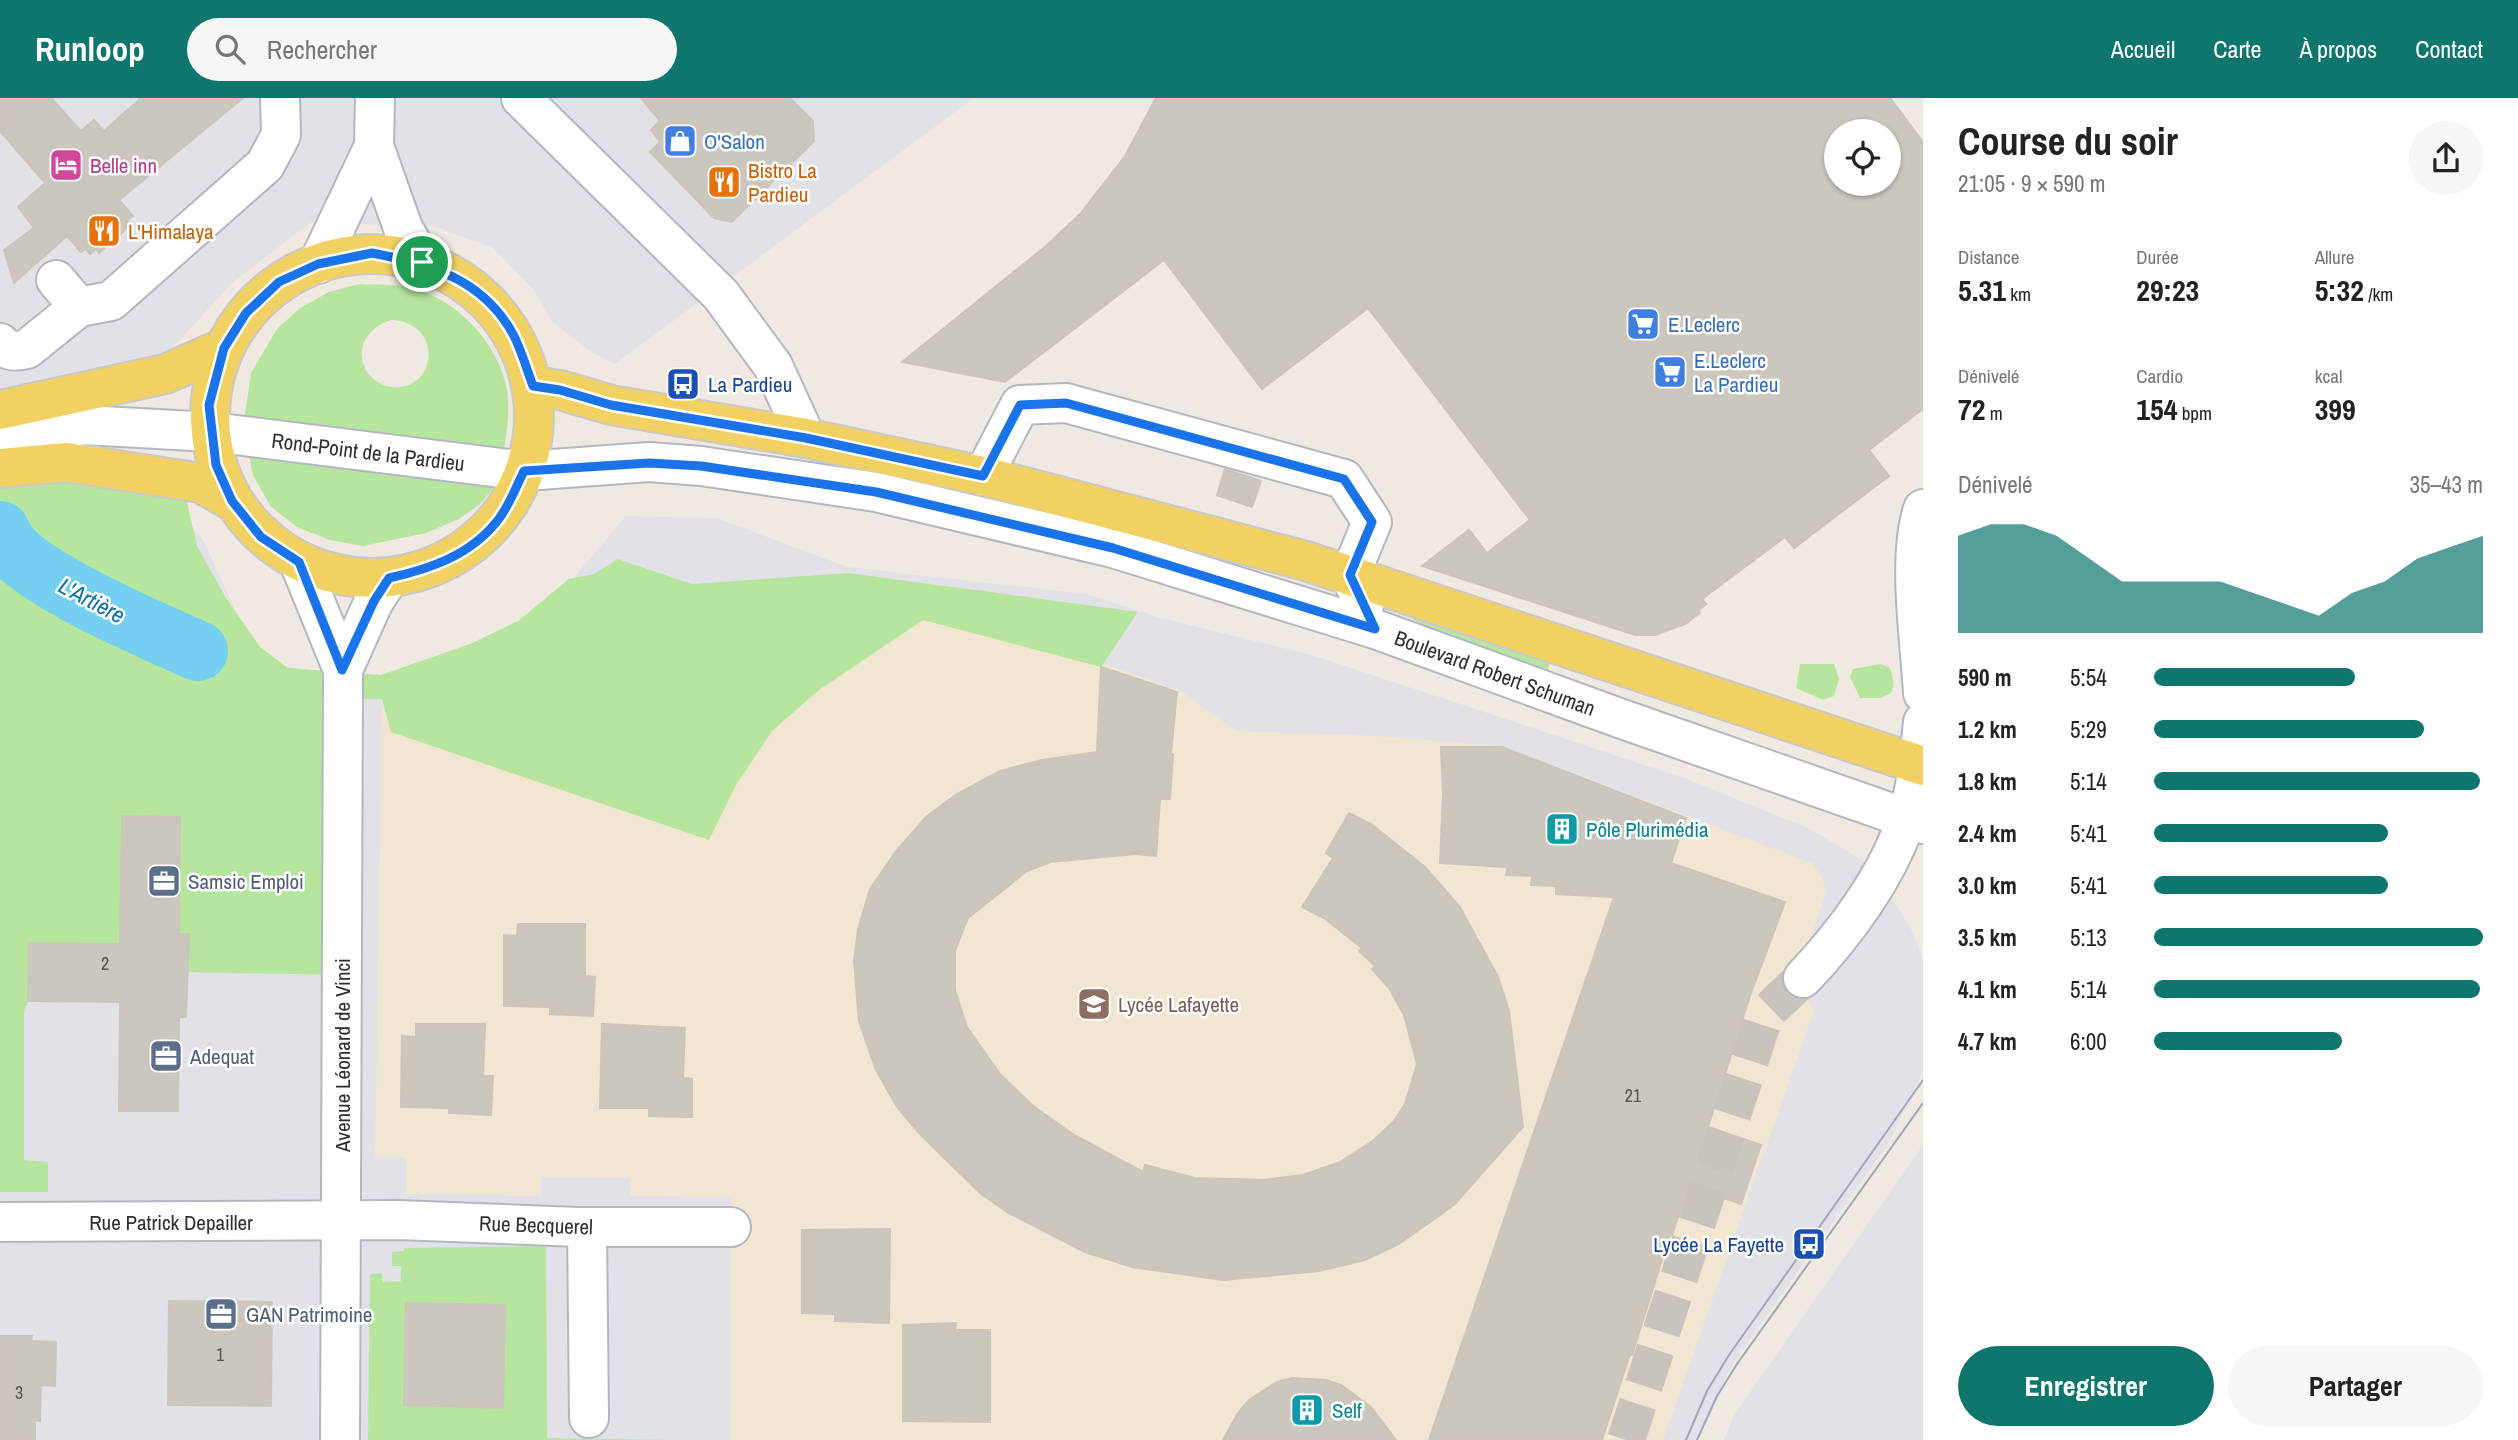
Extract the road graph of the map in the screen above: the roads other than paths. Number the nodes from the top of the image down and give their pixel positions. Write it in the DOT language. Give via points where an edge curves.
graph roads {
  1 [pos="280,98"];
  2 [pos="375,98"];
  3 [pos="521,98"];
  4 [pos="374,146"];
  5 [pos="422,262"];
  6 [pos="318,264"];
  7 [pos="0,343"];
  8 [pos="224,348"];
  9 [pos="533,386"];
  10 [pos="0,410"];
  11 [pos="212,432"];
  12 [pos="806,438"];
  13 [pos="0,440"];
  14 [pos="0,468"];
  15 [pos="524,471"];
  16 [pos="983,476"];
  17 [pos="232,501"];
  18 [pos="1923,509"];
  19 [pos="299,562"];
  20 [pos="1350,575"];
  21 [pos="389,578"];
  22 [pos="1375,629"];
  23 [pos="342,670"];
  24 [pos="1923,693"];
  25 [pos="1923,722"];
  26 [pos="1921,765"];
  27 [pos="1915,821"];
  28 [pos="1803,978"];
  29 [pos="341,1221"];
  30 [pos="0,1222"];
  31 [pos="587,1227"];
  32 [pos="731,1227"];
  33 [pos="589,1418"];
  34 [pos="340,1440"];
  1 -- 7 [label="street" via="281,135 265,165 111,301 67,294 27,349 6,350"];
  2 -- 4 [label="street"];
  3 -- 12 [label="street" via="735,312 773,366"];
  4 -- 5 [label="street" via="403,228"];
  4 -- 6 [label="street"];
  5 -- 6 [label="main road" via="372,253"];
  5 -- 9 [label="main road" via="460,279 490,304 514,335"];
  6 -- 8 [label="main road" via="279,282 246,313"];
  8 -- 10 [label="main road" via="165,374"];
  8 -- 11 [label="main road" via="209,405"];
  9 -- 12 [label="main road" via="611,405"];
  9 -- 15 [label="main road" via="532,447"];
  11 -- 13 [label="street, Rond-Point de la Pardieu" via="84,425"];
  11 -- 15 [label="street, Rond-Point de la Pardieu"];
  11 -- 17 [label="main road" via="216,465"];
  12 -- 16 [label="main road"];
  14 -- 17 [label="main road" via="66,462 201,483"];
  15 -- 21 [label="main road" via="498,520 467,548 430,569"];
  15 -- 22 [label="street, Boulevard Robert Schuman" via="649,463 701,466 876,492 1113,548"];
  16 -- 20 [label="main road"];
  16 -- 20 [label="street" via="1020,405 1066,403 1344,479 1372,522"];
  17 -- 19 [label="main road" via="261,537"];
  18 -- 24 [label="street" via="1916,565"];
  19 -- 21 [label="main road" via="343,576"];
  19 -- 23 [label="street, Avenue Léonard de Vinci"];
  20 -- 22 [label="street"];
  20 -- 26 [label="main road"];
  21 -- 23 [label="street, Avenue Léonard de Vinci"];
  22 -- 27 [label="street, Boulevard Robert Schuman"];
  23 -- 29 [label="street, Avenue Léonard de Vinci"];
  25 -- 26 [label="street"];
  26 -- 27 [label="street"];
  27 -- 28 [label="street" via="1834,944"];
  29 -- 30 [label="street, Rue Patrick Depailler"];
  29 -- 31 [label="street, Rue Becquerel"];
  29 -- 34 [label="street, Avenue Léonard de Vinci"];
  31 -- 32 [label="street, Rue Becquerel"];
  31 -- 33 [label="street"];
}
